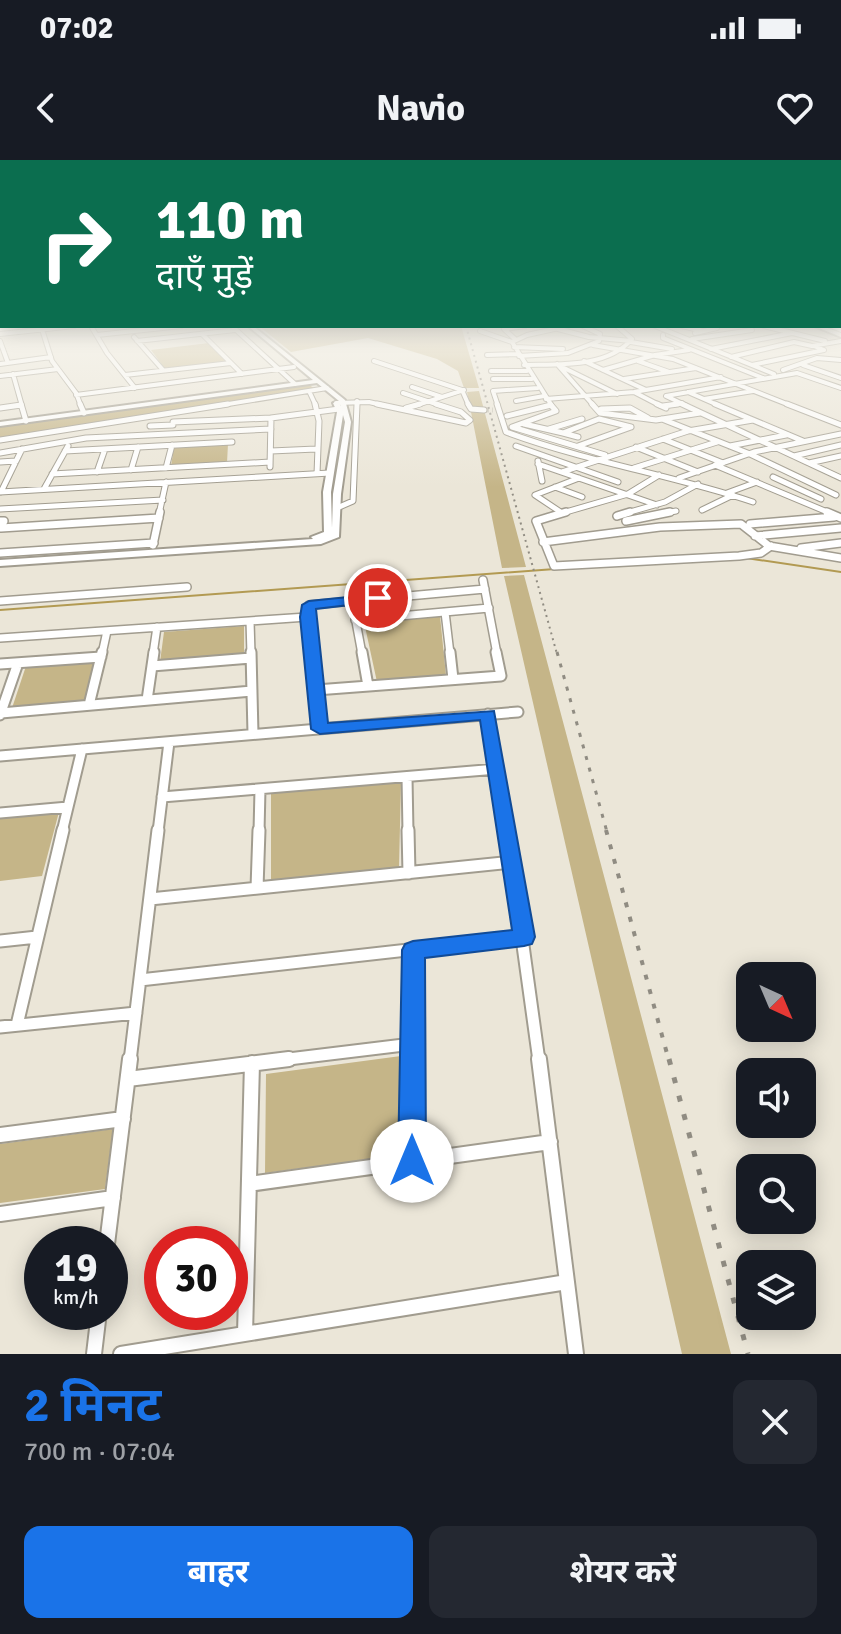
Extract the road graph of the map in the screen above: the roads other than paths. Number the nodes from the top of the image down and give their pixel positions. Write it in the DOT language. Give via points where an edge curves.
graph roads {
  1 [pos="125,375"];
  2 [pos="13,376"];
  3 [pos="63,376"];
  4 [pos="229,376"];
  5 [pos="286,376"];
  6 [pos="307,376"];
  7 [pos="309,376"];
  8 [pos="420,376"];
  9 [pos="530,376"];
  10 [pos="567,376"];
  11 [pos="580,376"];
  12 [pos="616,376"];
  13 [pos="645,376"];
  14 [pos="718,376"];
  15 [pos="758,376"];
  16 [pos="770,376"];
  17 [pos="806,376"];
  18 [pos="831,376"];
  19 [pos="721,377"];
  20 [pos="763,378"];
  21 [pos="493,379"];
  22 [pos="532,379"];
  23 [pos="624,379"];
  24 [pos="816,379"];
  25 [pos="841,381"];
  26 [pos="735,383"];
  27 [pos="295,384"];
  28 [pos="320,385"];
  29 [pos="412,387"];
  30 [pos="135,388"];
  31 [pos="538,388"];
  32 [pos="752,389"];
  33 [pos="464,390"];
  34 [pos="646,390"];
  35 [pos="309,391"];
  36 [pos="686,391"];
  37 [pos="634,392"];
  38 [pos="403,393"];
  39 [pos="617,394"];
  40 [pos="76,395"];
  41 [pos="442,397"];
  42 [pos="584,397"];
  43 [pos="545,398"];
  44 [pos="703,399"];
  45 [pos="357,401"];
  46 [pos="428,401"];
  47 [pos="516,401"];
  48 [pos="681,403"];
  49 [pos="21,405"];
  50 [pos="339,405"];
  51 [pos="551,405"];
  52 [pos="443,406"];
  53 [pos="663,406"];
  54 [pos="719,406"];
  55 [pos="0,408"];
  56 [pos="405,408"];
  57 [pos="484,410"];
  58 [pos="319,411"];
  59 [pos="175,412"];
  60 [pos="698,412"];
  61 [pos="735,412"];
  62 [pos="84,413"];
  63 [pos="423,413"];
  64 [pos="152,416"];
  65 [pos="507,416"];
  66 [pos="683,416"];
  67 [pos="818,416"];
  68 [pos="709,417"];
  69 [pos="841,417"];
  70 [pos="271,418"];
  71 [pos="582,419"];
  72 [pos="662,419"];
  73 [pos="128,420"];
  74 [pos="753,420"];
  75 [pos="829,420"];
  76 [pos="26,421"];
  77 [pos="173,423"];
  78 [pos="522,423"];
  79 [pos="0,424"];
  80 [pos="104,424"];
  81 [pos="725,424"];
  82 [pos="150,426"];
  83 [pos="841,426"];
  84 [pos="769,427"];
  85 [pos="76,428"];
  86 [pos="351,428"];
  87 [pos="271,429"];
  88 [pos="549,429"];
  89 [pos="233,431"];
  90 [pos="688,431"];
  91 [pos="742,432"];
  92 [pos="563,433"];
  93 [pos="171,434"];
  94 [pos="787,434"];
  95 [pos="841,434"];
  96 [pos="147,435"];
  97 [pos="122,436"];
  98 [pos="578,437"];
  99 [pos="98,438"];
  100 [pos="663,439"];
  101 [pos="811,439"];
  102 [pos="0,440"];
  103 [pos="758,440"];
  104 [pos="70,441"];
  105 [pos="803,441"];
  106 [pos="232,442"];
  107 [pos="717,442"];
  108 [pos="172,445"];
  109 [pos="841,445"];
  110 [pos="516,446"];
  111 [pos="578,446"];
  112 [pos="730,446"];
  113 [pos="138,447"];
  114 [pos="636,447"];
  115 [pos="552,448"];
  116 [pos="774,448"];
  117 [pos="831,448"];
  118 [pos="22,449"];
  119 [pos="105,449"];
  120 [pos="316,449"];
  121 [pos="691,450"];
  122 [pos="65,451"];
  123 [pos="271,451"];
  124 [pos="0,453"];
  125 [pos="538,454"];
  126 [pos="750,454"];
  127 [pos="841,454"];
  128 [pos="607,456"];
  129 [pos="795,457"];
  130 [pos="664,458"];
  131 [pos="16,461"];
  132 [pos="590,461"];
  133 [pos="0,462"];
  134 [pos="270,462"];
  135 [pos="770,463"];
  136 [pos="808,463"];
  137 [pos="230,464"];
  138 [pos="538,464"];
  139 [pos="719,464"];
  140 [pos="841,466"];
  141 [pos="575,467"];
  142 [pos="166,468"];
  143 [pos="631,469"];
  144 [pos="822,469"];
  145 [pos="131,470"];
  146 [pos="97,472"];
  147 [pos="562,472"];
  148 [pos="698,472"];
  149 [pos="330,473"];
  150 [pos="52,474"];
  151 [pos="317,474"];
  152 [pos="793,474"];
  153 [pos="10,475"];
  154 [pos="659,475"];
  155 [pos="0,476"];
  156 [pos="270,476"];
  157 [pos="773,477"];
  158 [pos="579,478"];
  159 [pos="841,478"];
  160 [pos="676,479"];
  161 [pos="542,481"];
  162 [pos="166,482"];
  163 [pos="618,482"];
  164 [pos="757,482"];
  165 [pos="698,484"];
  166 [pos="814,484"];
  167 [pos="555,487"];
  168 [pos="44,489"];
  169 [pos="1,492"];
  170 [pos="628,494"];
  171 [pos="730,494"];
  172 [pos="839,495"];
  173 [pos="582,497"];
  174 [pos="821,499"];
  175 [pos="163,500"];
  176 [pos="665,502"];
  177 [pos="753,502"];
  178 [pos="807,502"];
  179 [pos="598,504"];
  180 [pos="657,505"];
  181 [pos="11,508"];
  182 [pos="337,508"];
  183 [pos="0,509"];
  184 [pos="702,510"];
  185 [pos="676,511"];
  186 [pos="562,513"];
  187 [pos="788,514"];
  188 [pos="617,516"];
  189 [pos="159,518"];
  190 [pos="841,518"];
  191 [pos="626,521"];
  192 [pos="1,525"];
  193 [pos="695,525"];
  194 [pos="841,528"];
  195 [pos="635,530"];
  196 [pos="829,530"];
  197 [pos="329,536"];
  198 [pos="755,536"];
  199 [pos="841,540"];
  200 [pos="543,542"];
  201 [pos="153,545"];
  202 [pos="771,546"];
  203 [pos="790,549"];
  204 [pos="0,558"];
  205 [pos="841,558"];
  206 [pos="187,587"];
  207 [pos="352,600"];
  208 [pos="0,601"];
  209 [pos="489,608"];
  210 [pos="445,612"];
  211 [pos="307,617"];
  212 [pos="355,620"];
  213 [pos="250,621"];
  214 [pos="157,627"];
  215 [pos="107,631"];
  216 [pos="0,638"];
  217 [pos="101,657"];
  218 [pos="251,658"];
  219 [pos="18,663"];
  220 [pos="0,664"];
  221 [pos="152,666"];
  222 [pos="453,679"];
  223 [pos="368,686"];
  224 [pos="316,690"];
  225 [pos="252,691"];
  226 [pos="147,700"];
  227 [pos="89,705"];
  228 [pos="518,712"];
  229 [pos="0,714"];
  230 [pos="488,714"];
  231 [pos="320,729"];
  232 [pos="253,734"];
  233 [pos="169,742"];
  234 [pos="82,749"];
  235 [pos="0,756"];
  236 [pos="497,769"];
  237 [pos="407,777"];
  238 [pos="260,789"];
  239 [pos="162,797"];
  240 [pos="68,807"];
  241 [pos="0,813"];
  242 [pos="512,862"];
  243 [pos="409,873"];
  244 [pos="257,888"];
  245 [pos="150,899"];
  246 [pos="37,937"];
  247 [pos="524,937"];
  248 [pos="0,941"];
  249 [pos="413,950"];
  250 [pos="140,980"];
  251 [pos="136,1013"];
  252 [pos="17,1025"];
  253 [pos="0,1027"];
  254 [pos="412,1044"];
  255 [pos="252,1063"];
  256 [pos="128,1079"];
  257 [pos="123,1119"];
  258 [pos="0,1135"];
  259 [pos="550,1142"];
  260 [pos="412,1161"];
  261 [pos="249,1184"];
  262 [pos="113,1198"];
  263 [pos="0,1214"];
  264 [pos="109,1226"];
  265 [pos="567,1282"];
  266 [pos="97,1330"];
  267 [pos="245,1334"];
  268 [pos="94,1354"];
  269 [pos="121,1354"];
  270 [pos="576,1354"];
  1 -- 30 [label="street"];
  2 -- 49 [label="street"];
  3 -- 40 [label="street"];
  4 -- 30 [label="street"];
  5 -- 27 [label="street"];
  6 -- 28 [label="street"];
  7 -- 28 [label="street"];
  8 -- 33 [label="street"];
  9 -- 22 [label="street"];
  10 -- 42 [label="street"];
  11 -- 39 [label="street"];
  12 -- 23 [label="street"];
  13 -- 23 [label="street"];
  14 -- 19 [label="street"];
  15 -- 20 [label="street"];
  16 -- 20 [label="street"];
  17 -- 24 [label="street"];
  18 -- 24 [label="street"];
  19 -- 26 [label="street"];
  19 -- 34 [label="street"];
  20 -- 26 [label="street"];
  21 -- 22 [label="street"];
  22 -- 31 [label="street"];
  23 -- 34 [label="street"];
  24 -- 25 [label="street" via="831,385"];
  26 -- 32 [label="street"];
  26 -- 36 [label="street"];
  27 -- 28 [label="street"];
  27 -- 62 [label="street"];
  28 -- 35 [label="street"];
  28 -- 50 [label="street"];
  29 -- 41 [label="street"];
  30 -- 40 [label="street"];
  31 -- 43 [label="street"];
  31 -- 115 [label="street" via="493,391 496,410 506,432"];
  32 -- 44 [label="street"];
  32 -- 67 [label="street"];
  33 -- 41 [label="street"];
  33 -- 57 [label="street" via="471,409"];
  34 -- 37 [label="street"];
  35 -- 58 [label="street"];
  35 -- 59 [label="street"];
  36 -- 44 [label="street"];
  36 -- 48 [label="street" via="666,395"];
  37 -- 39 [label="street"];
  37 -- 53 [label="street"];
  38 -- 46 [label="street"];
  39 -- 42 [label="street"];
  40 -- 62 [label="street"];
  41 -- 46 [label="street"];
  42 -- 43 [label="street"];
  42 -- 72 [label="street" via="594,409 630,408 652,420"];
  43 -- 47 [label="street"];
  43 -- 51 [label="street"];
  44 -- 48 [label="street"];
  44 -- 54 [label="street"];
  45 -- 50 [label="street"];
  45 -- 56 [label="street"];
  45 -- 86 [label="street"];
  46 -- 52 [label="street"];
  46 -- 56 [label="street"];
  48 -- 53 [label="street"];
  48 -- 60 [label="street"];
  49 -- 55 [label="street"];
  49 -- 76 [label="street"];
  50 -- 58 [label="street"];
  50 -- 86 [label="street" via="346,409"];
  50 -- 149 [label="street"];
  51 -- 65 [label="street"];
  51 -- 78 [label="street" via="555,412"];
  52 -- 63 [label="street"];
  52 -- 63 [label="street" via="463,413 469,422"];
  53 -- 66 [label="street"];
  54 -- 60 [label="street"];
  54 -- 61 [label="street"];
  56 -- 63 [label="street"];
  58 -- 70 [label="street"];
  58 -- 120 [label="street"];
  59 -- 64 [label="street"];
  59 -- 77 [label="street"];
  60 -- 66 [label="street"];
  60 -- 68 [label="street"];
  61 -- 68 [label="street"];
  61 -- 74 [label="street"];
  62 -- 76 [label="street"];
  64 -- 73 [label="street"];
  64 -- 82 [label="street"];
  66 -- 72 [label="street"];
  67 -- 75 [label="street"];
  67 -- 83 [label="street"];
  68 -- 81 [label="street"];
  69 -- 75 [label="street"];
  70 -- 77 [label="street"];
  70 -- 87 [label="street"];
  71 -- 88 [label="street"];
  72 -- 90 [label="street"];
  73 -- 80 [label="street"];
  73 -- 97 [label="street"];
  74 -- 81 [label="street"];
  74 -- 84 [label="street"];
  75 -- 83 [label="street"];
  76 -- 79 [label="street"];
  77 -- 82 [label="street"];
  77 -- 93 [label="street"];
  78 -- 88 [label="street"];
  78 -- 111 [label="street" via="512,427"];
  80 -- 85 [label="street"];
  80 -- 99 [label="street"];
  81 -- 90 [label="street"];
  81 -- 91 [label="street"];
  82 -- 96 [label="street"];
  84 -- 91 [label="street"];
  84 -- 94 [label="street"];
  85 -- 102 [label="street"];
  85 -- 104 [label="street"];
  86 -- 182 [label="street"];
  86 -- 182 [label="street" via="353,501"];
  87 -- 89 [label="street"];
  87 -- 123 [label="street"];
  88 -- 92 [label="street"];
  89 -- 93 [label="street"];
  89 -- 106 [label="street"];
  90 -- 100 [label="street"];
  90 -- 107 [label="street"];
  91 -- 103 [label="street"];
  92 -- 98 [label="street"];
  92 -- 111 [label="street" via="599,419 632,426"];
  93 -- 96 [label="street"];
  94 -- 103 [label="street"];
  94 -- 105 [label="street"];
  95 -- 101 [label="street"];
  96 -- 97 [label="street"];
  97 -- 99 [label="street"];
  99 -- 104 [label="street"];
  100 -- 114 [label="street"];
  100 -- 121 [label="street"];
  101 -- 105 [label="street"];
  101 -- 117 [label="street"];
  103 -- 112 [label="street"];
  103 -- 116 [label="street"];
  104 -- 118 [label="street"];
  104 -- 122 [label="street"];
  105 -- 116 [label="street"];
  106 -- 108 [label="street"];
  106 -- 137 [label="street"];
  107 -- 112 [label="street"];
  107 -- 121 [label="street"];
  108 -- 113 [label="street"];
  108 -- 142 [label="street"];
  109 -- 117 [label="street"];
  110 -- 125 [label="street"];
  111 -- 128 [label="street"];
  112 -- 126 [label="street"];
  113 -- 119 [label="street"];
  113 -- 145 [label="street"];
  114 -- 128 [label="street"];
  114 -- 130 [label="street"];
  115 -- 125 [label="street"];
  115 -- 132 [label="street"];
  116 -- 126 [label="street"];
  116 -- 129 [label="street"];
  117 -- 127 [label="street"];
  117 -- 129 [label="street"];
  118 -- 124 [label="street"];
  118 -- 131 [label="street"];
  119 -- 122 [label="street"];
  119 -- 146 [label="street"];
  120 -- 123 [label="street"];
  120 -- 151 [label="street"];
  121 -- 130 [label="street"];
  121 -- 139 [label="street"];
  122 -- 150 [label="street"];
  123 -- 134 [label="street"];
  125 -- 138 [label="street"];
  125 -- 141 [label="street"];
  126 -- 135 [label="street"];
  126 -- 139 [label="street"];
  127 -- 136 [label="street"];
  128 -- 132 [label="street"];
  129 -- 135 [label="street"];
  129 -- 136 [label="street"];
  130 -- 143 [label="street"];
  130 -- 148 [label="street"];
  131 -- 133 [label="street"];
  131 -- 153 [label="street"];
  132 -- 141 [label="street"];
  132 -- 143 [label="street"];
  134 -- 137 [label="street"];
  134 -- 156 [label="street"];
  135 -- 152 [label="street"];
  136 -- 144 [label="street"];
  137 -- 142 [label="street"];
  138 -- 147 [label="street"];
  138 -- 161 [label="street"];
  139 -- 148 [label="street"];
  139 -- 164 [label="street"];
  140 -- 144 [label="street"];
  141 -- 147 [label="street"];
  141 -- 163 [label="street"];
  142 -- 145 [label="street"];
  143 -- 154 [label="street"];
  144 -- 152 [label="street"];
  144 -- 159 [label="street"];
  145 -- 146 [label="street"];
  146 -- 150 [label="street"];
  147 -- 158 [label="street"];
  148 -- 160 [label="street"];
  149 -- 151 [label="street"];
  149 -- 197 [label="street"];
  150 -- 168 [label="street"];
  151 -- 156 [label="street"];
  152 -- 166 [label="street"];
  153 -- 155 [label="street"];
  153 -- 169 [label="street"];
  154 -- 160 [label="street"];
  154 -- 170 [label="street"];
  156 -- 162 [label="street"];
  157 -- 174 [label="street"];
  158 -- 167 [label="street"];
  158 -- 170 [label="street"];
  159 -- 166 [label="street"];
  160 -- 165 [label="street"];
  162 -- 168 [label="street"];
  162 -- 175 [label="street"];
  164 -- 171 [label="street"];
  164 -- 178 [label="street"];
  165 -- 171 [label="street"];
  165 -- 176 [label="street"];
  166 -- 172 [label="street"];
  167 -- 173 [label="street"];
  167 -- 186 [label="street" via="535,495"];
  168 -- 169 [label="street"];
  170 -- 179 [label="street"];
  170 -- 180 [label="street"];
  171 -- 177 [label="street"];
  171 -- 184 [label="street"];
  172 -- 174 [label="street"];
  174 -- 178 [label="street"];
  175 -- 181 [label="street"];
  175 -- 189 [label="street"];
  176 -- 180 [label="street"];
  176 -- 185 [label="street"];
  178 -- 190 [label="street"];
  179 -- 186 [label="street"];
  179 -- 188 [label="street"];
  180 -- 188 [label="street"];
  181 -- 183 [label="street"];
  181 -- 192 [label="street"];
  182 -- 197 [label="street" via="337,532"];
  185 -- 191 [label="street"];
  185 -- 193 [label="street"];
  186 -- 200 [label="street" via="536,522"];
  187 -- 190 [label="street" via="750,524"];
  188 -- 191 [label="street"];
  189 -- 192 [label="street"];
  189 -- 201 [label="street"];
  191 -- 195 [label="street"];
  193 -- 195 [label="street"];
  193 -- 198 [label="street" via="741,524"];
  194 -- 196 [label="street"];
  195 -- 200 [label="street"];
  196 -- 198 [label="street"];
  196 -- 199 [label="street"];
  197 -- 201 [label="street"];
  197 -- 204 [label="street" via="321,541"];
  198 -- 202 [label="street"];
  199 -- 203 [label="street"];
  200 -- 202 [label="street" via="556,567 747,555"];
  201 -- 204 [label="street"];
  202 -- 203 [label="street"];
  203 -- 205 [label="street"];
  206 -- 208 [label="street"];
  207 -- 209 [label="street" via="484,584"];
  207 -- 211 [label="street" via="309,605"];
  207 -- 212 [label="street"];
  209 -- 210 [label="street"];
  209 -- 222 [label="street" via="501,676"];
  210 -- 212 [label="street"];
  210 -- 222 [label="street"];
  211 -- 213 [label="street"];
  211 -- 224 [label="street"];
  212 -- 223 [label="street"];
  213 -- 214 [label="street"];
  213 -- 218 [label="street"];
  214 -- 215 [label="street"];
  214 -- 221 [label="street"];
  215 -- 216 [label="street"];
  215 -- 217 [label="street"];
  217 -- 219 [label="street"];
  217 -- 227 [label="street"];
  218 -- 221 [label="street"];
  218 -- 225 [label="street"];
  219 -- 220 [label="street"];
  219 -- 229 [label="street"];
  221 -- 226 [label="street"];
  222 -- 223 [label="street"];
  223 -- 224 [label="street"];
  224 -- 231 [label="street"];
  225 -- 226 [label="street"];
  225 -- 232 [label="street"];
  226 -- 227 [label="street"];
  227 -- 229 [label="street"];
  228 -- 230 [label="street"];
  230 -- 231 [label="street"];
  230 -- 236 [label="street"];
  231 -- 232 [label="street"];
  232 -- 233 [label="street"];
  233 -- 234 [label="street"];
  233 -- 239 [label="street"];
  234 -- 235 [label="street"];
  234 -- 240 [label="street"];
  236 -- 237 [label="street"];
  236 -- 242 [label="street"];
  237 -- 238 [label="street"];
  237 -- 243 [label="street"];
  238 -- 239 [label="street"];
  238 -- 244 [label="street"];
  239 -- 245 [label="street"];
  240 -- 241 [label="street"];
  240 -- 246 [label="street"];
  242 -- 243 [label="street"];
  242 -- 247 [label="street"];
  243 -- 244 [label="street"];
  244 -- 245 [label="street"];
  245 -- 250 [label="street"];
  246 -- 248 [label="street"];
  246 -- 252 [label="street"];
  247 -- 249 [label="street"];
  247 -- 259 [label="street"];
  249 -- 250 [label="street"];
  249 -- 254 [label="street"];
  250 -- 251 [label="street"];
  251 -- 252 [label="street"];
  251 -- 256 [label="street"];
  252 -- 253 [label="street"];
  254 -- 255 [label="street"];
  254 -- 260 [label="street"];
  255 -- 256 [label="street"];
  255 -- 261 [label="street"];
  256 -- 257 [label="street"];
  257 -- 258 [label="street"];
  257 -- 262 [label="street"];
  259 -- 260 [label="street"];
  259 -- 265 [label="street"];
  260 -- 261 [label="street"];
  261 -- 267 [label="street"];
  262 -- 263 [label="street"];
  262 -- 264 [label="street"];
  265 -- 267 [label="street"];
  265 -- 270 [label="street"];
  266 -- 268 [label="street"];
  267 -- 269 [label="street"];
}
